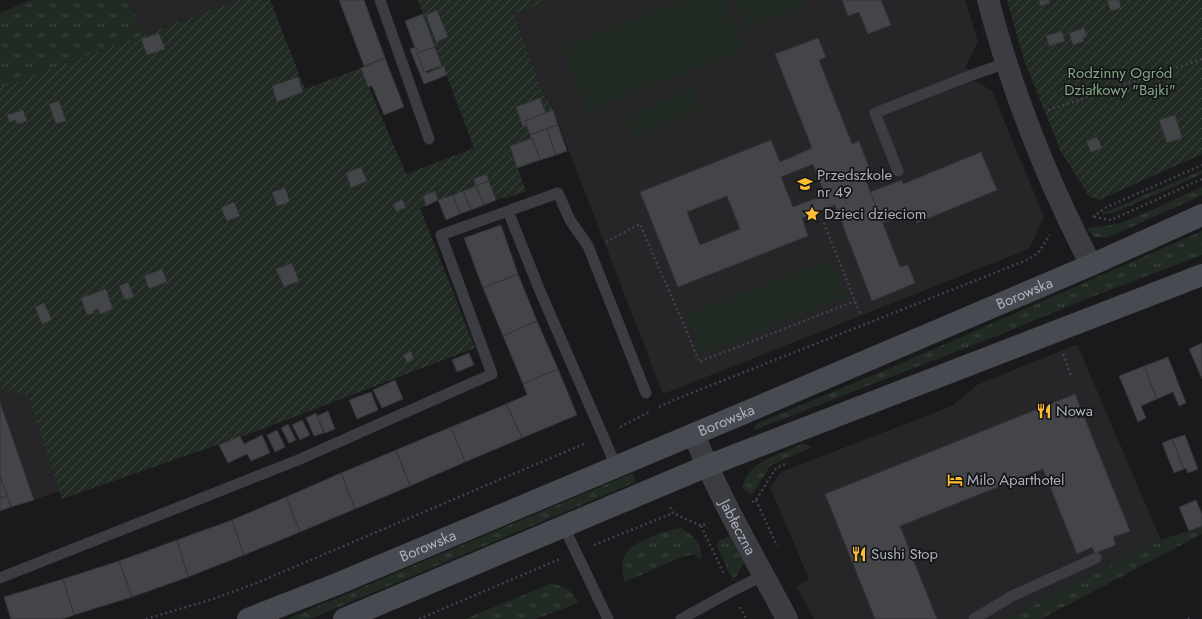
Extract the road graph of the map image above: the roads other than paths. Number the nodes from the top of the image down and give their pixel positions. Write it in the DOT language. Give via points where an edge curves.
graph roads {
  1 [pos="380,0"];
  2 [pos="988,0"];
  3 [pos="1006,63"];
  4 [pos="429,139"];
  5 [pos="898,171"];
  6 [pos="508,211"];
  7 [pos="1202,215"];
  8 [pos="1091,265"];
  9 [pos="1202,275"];
  10 [pos="646,393"];
  11 [pos="694,434"];
  12 [pos="616,466"];
  13 [pos="707,466"];
  14 [pos="564,527"];
  15 [pos="1096,558"];
  16 [pos="764,576"];
  17 [pos="0,578"];
  18 [pos="248,619"];
  19 [pos="344,619"];
  20 [pos="608,619"];
  21 [pos="680,619"];
  22 [pos="787,619"];
  23 [pos="974,619"];
  1 -- 4 [label="lane"];
  2 -- 3 [label="street"];
  3 -- 5 [label="lane" via="875,113"];
  3 -- 8 [label="street" via="1039,155"];
  6 -- 10 [label="lane" via="558,193 570,220 589,250"];
  6 -- 12 [label="lane"];
  6 -- 17 [label="lane" via="441,235 492,374 298,460"];
  7 -- 8 [label="street, Borowska"];
  8 -- 11 [label="street, Borowska"];
  9 -- 13 [label="street"];
  11 -- 12 [label="street, Borowska"];
  11 -- 13 [label="street, Jabłeczna"];
  12 -- 18 [label="street, Borowska"];
  13 -- 14 [label="street"];
  13 -- 16 [label="street, Jabłeczna"];
  14 -- 19 [label="street"];
  14 -- 20 [label="lane"];
  15 -- 23 [label="lane" via="1012,596"];
  16 -- 21 [label="lane"];
  16 -- 22 [label="street, Jabłeczna"];
}
